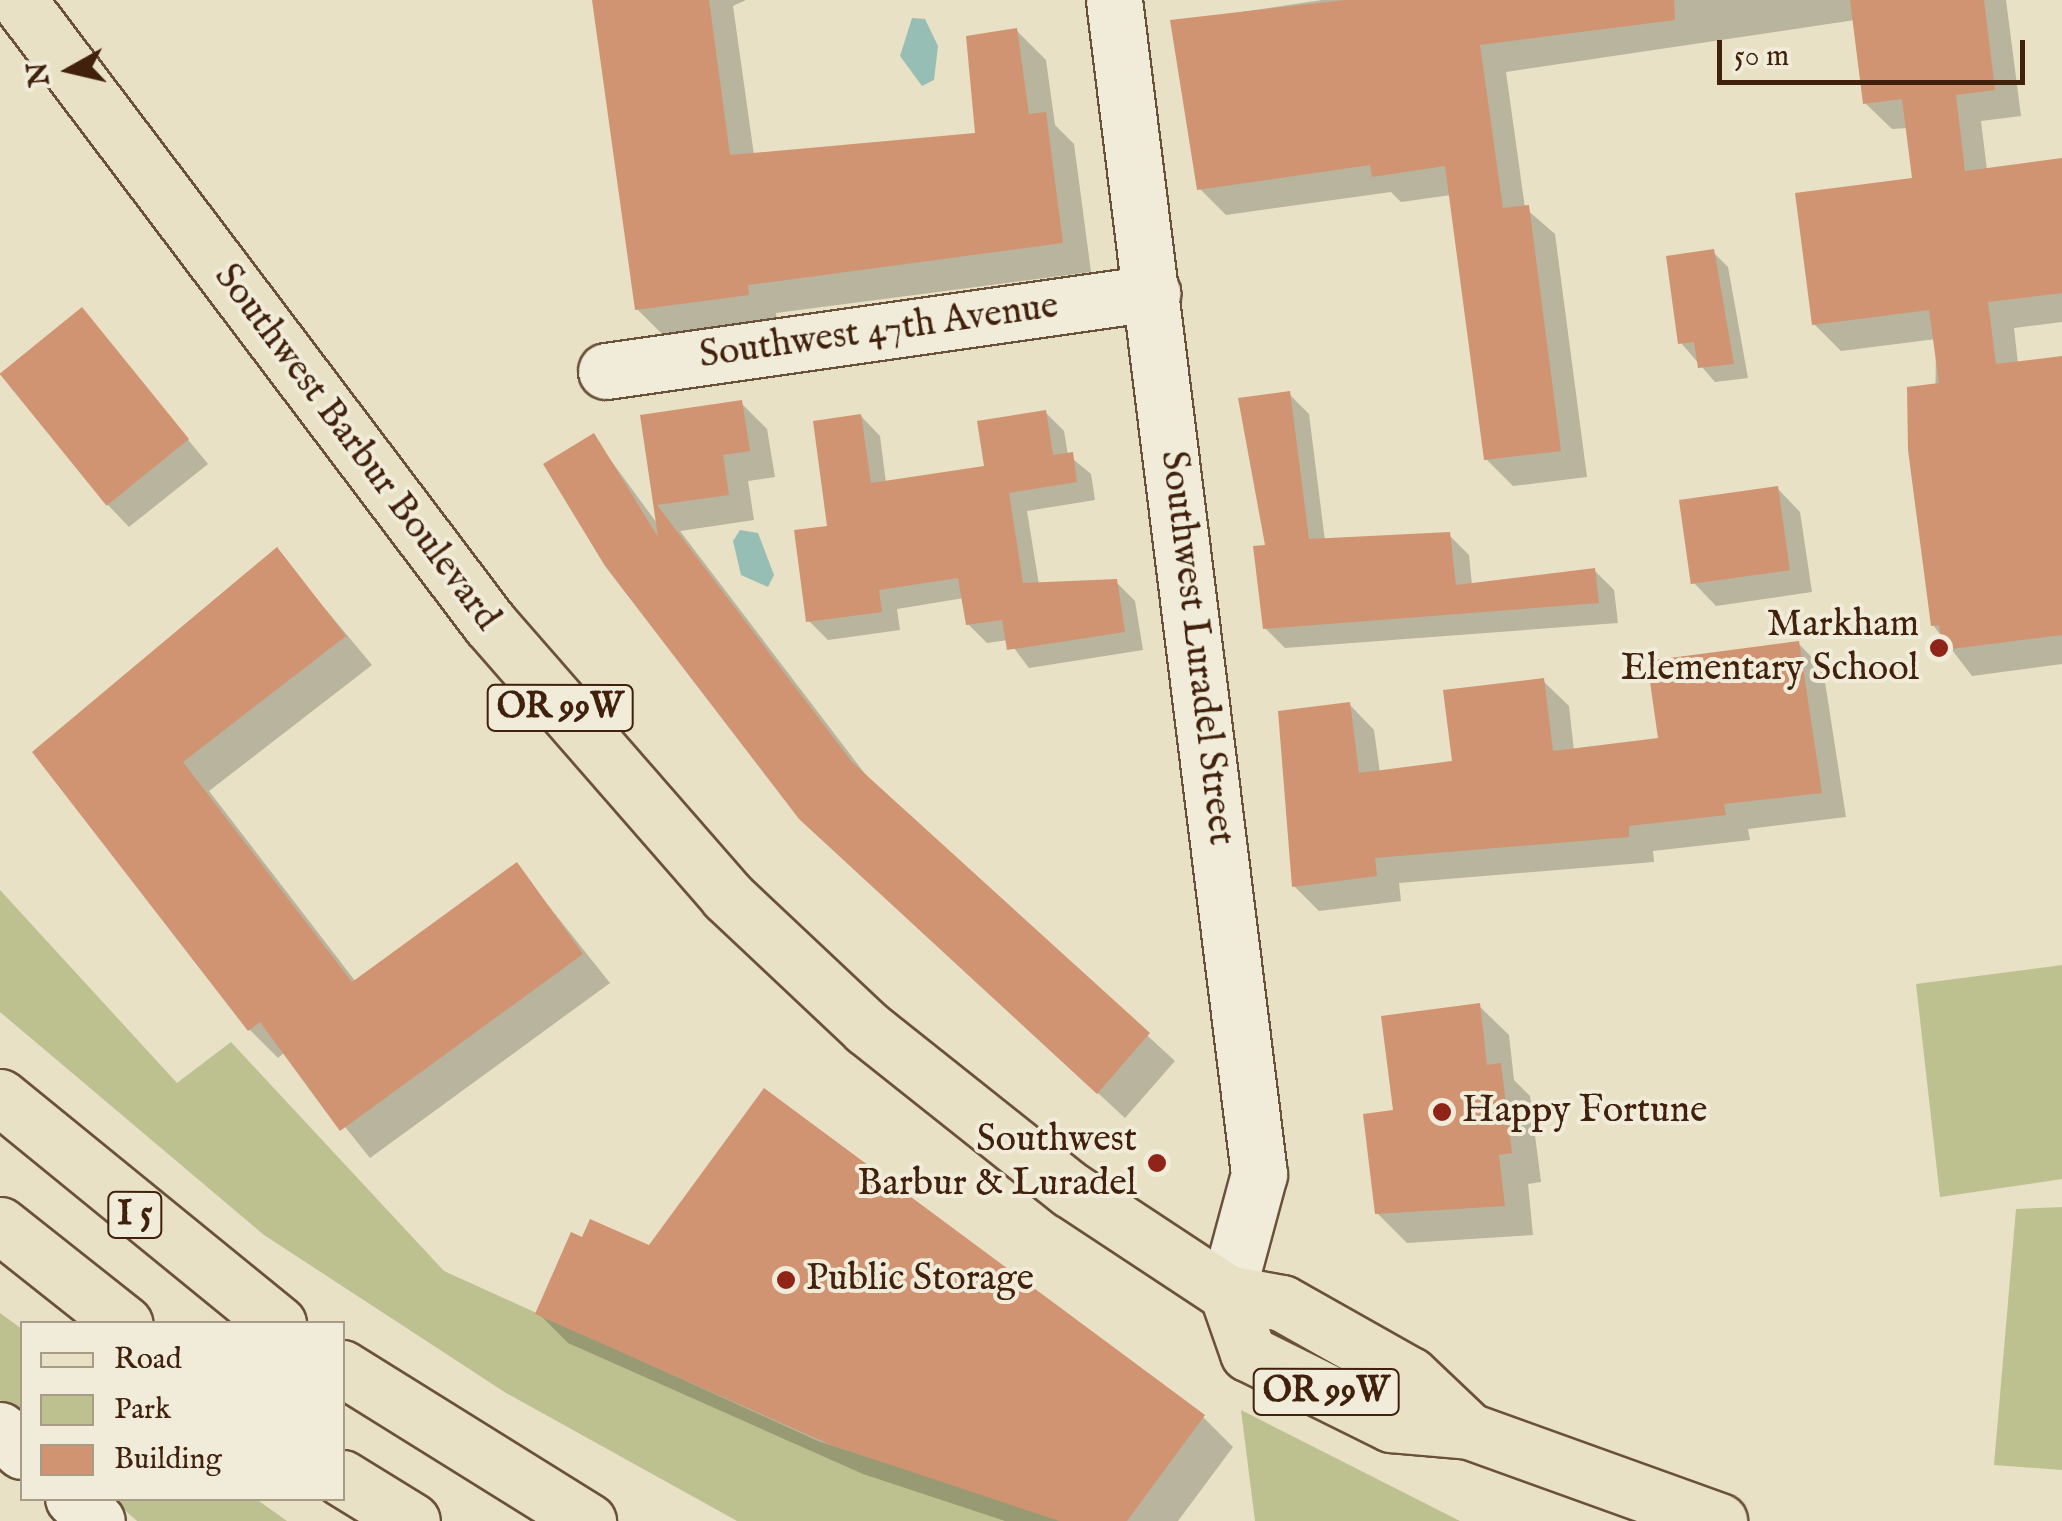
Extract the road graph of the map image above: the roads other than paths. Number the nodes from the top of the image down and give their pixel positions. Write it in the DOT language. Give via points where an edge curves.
graph roads {
  1 [pos="18,0"];
  2 [pos="1114,0"];
  3 [pos="1152,293"];
  4 [pos="606,371"];
  5 [pos="0,1097"];
  6 [pos="0,1225"];
  7 [pos="1227,1293"];
  8 [pos="121,1321"];
  9 [pos="274,1321"];
  10 [pos="345,1370"];
  11 [pos="0,1430"];
  12 [pos="20,1449"];
  13 [pos="345,1480"];
  14 [pos="53,1501"];
  15 [pos="76,1501"];
  16 [pos="32,1521"];
  17 [pos="97,1521"];
  18 [pos="412,1521"];
  19 [pos="588,1521"];
  20 [pos="1719,1521"];
  1 -- 7 [label="main road, Southwest Barbur Boulevard / OR 99W" via="490,624 727,896 982,1123"];
  2 -- 3 [label="street, Southwest Luradel Street"];
  3 -- 4 [label="street, Southwest 47th Avenue"];
  3 -- 7 [label="street, Southwest Luradel Street" via="1259,1174"];
  5 -- 9 [label="main road, I 5"];
  6 -- 8 [label="main road, I 5"];
  7 -- 20 [label="main road, OR 99W" via="1248,1353 1390,1424 1469,1431"];
  10 -- 19 [label="main road"];
  11 -- 12 [label="street"];
  13 -- 18 [label="main road"];
  14 -- 16 [label="street"];
  15 -- 17 [label="street"];
}
